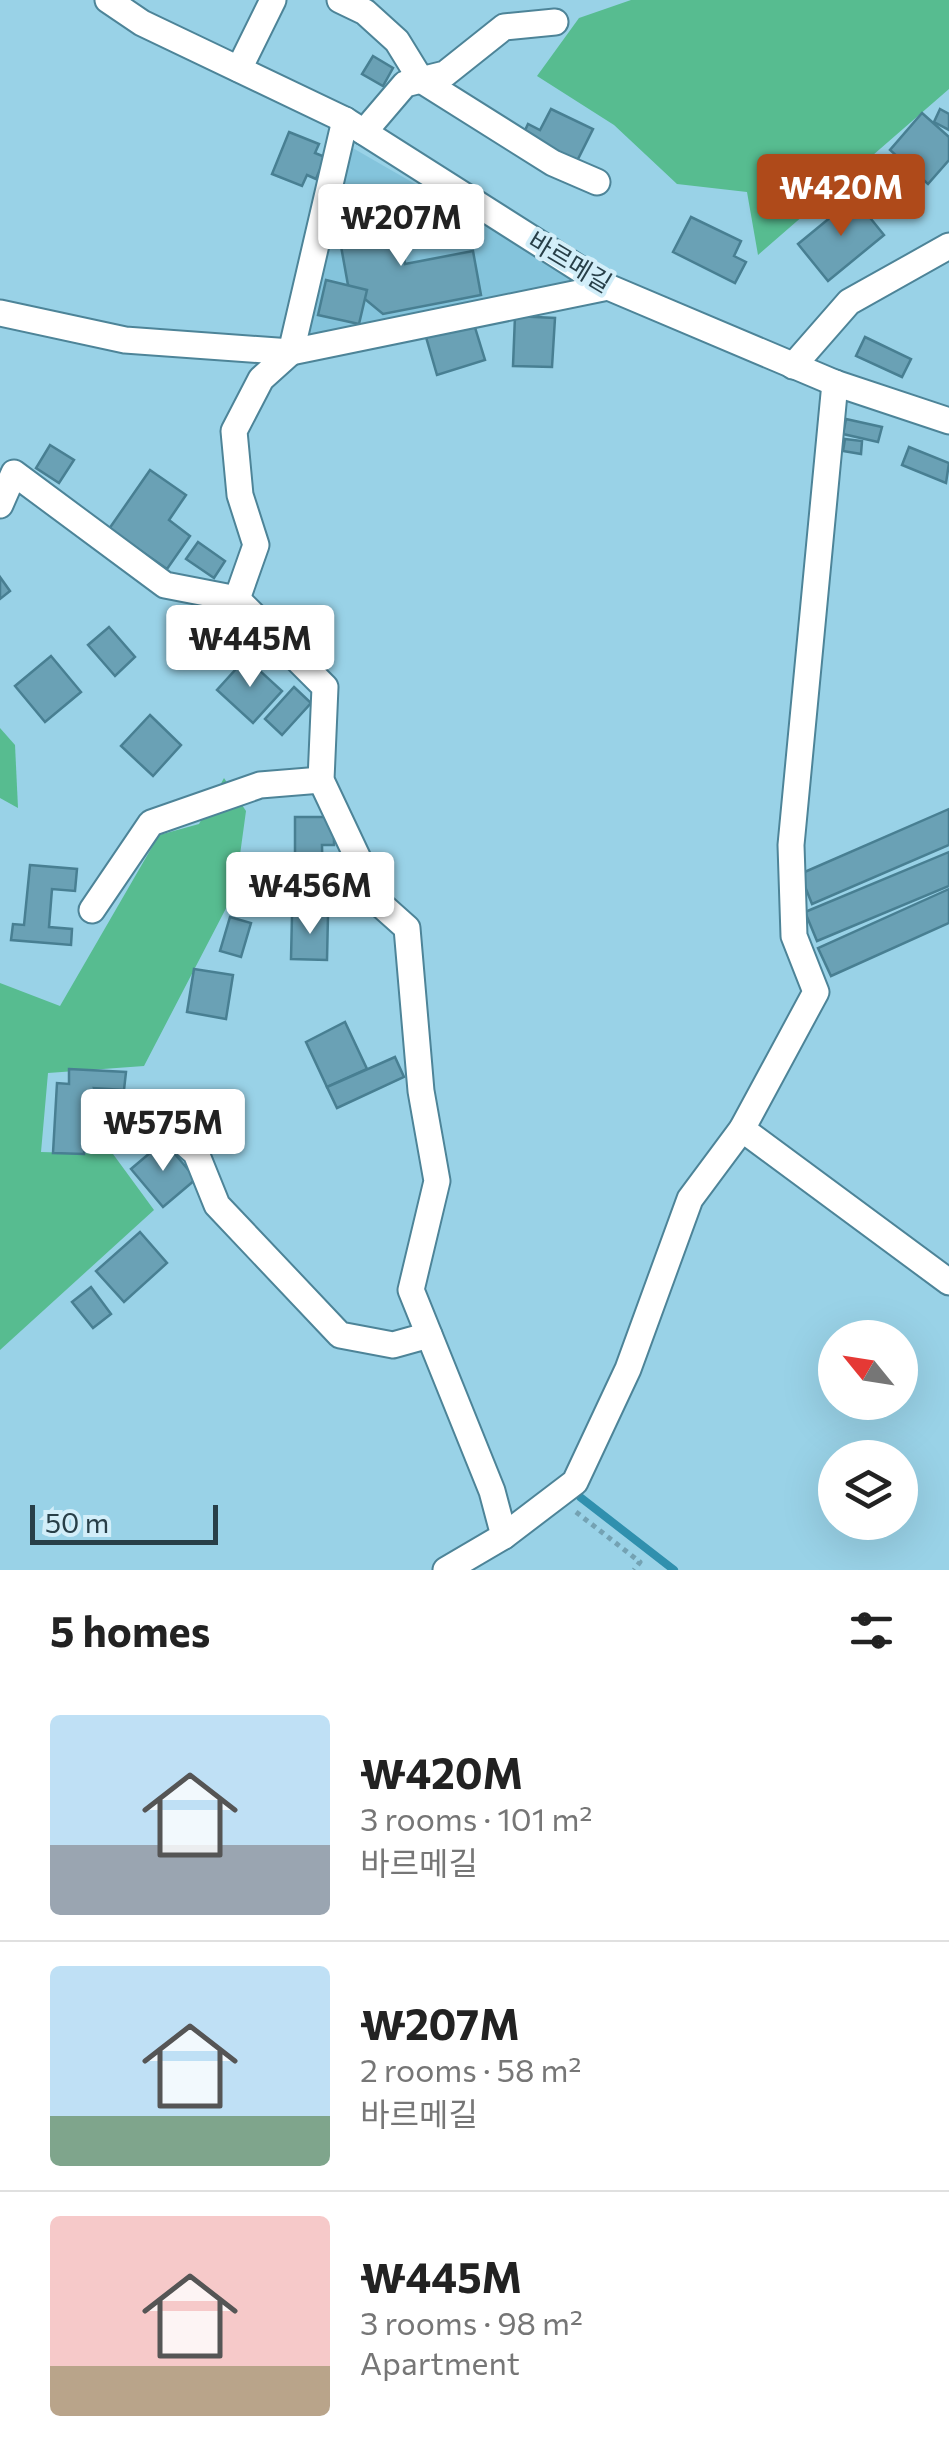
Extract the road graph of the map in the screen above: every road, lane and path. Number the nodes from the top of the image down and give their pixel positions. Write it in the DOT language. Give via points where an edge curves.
graph roads {
  1 [pos="108,0"];
  2 [pos="273,0"];
  3 [pos="340,0"];
  4 [pos="555,22"];
  5 [pos="238,69"];
  6 [pos="420,80"];
  7 [pos="354,126"];
  8 [pos="597,182"];
  9 [pos="949,246"];
  10 [pos="608,287"];
  11 [pos="0,314"];
  12 [pos="291,352"];
  13 [pos="793,366"];
  14 [pos="834,383"];
  15 [pos="949,421"];
  16 [pos="0,506"];
  17 [pos="236,600"];
  18 [pos="321,780"];
  19 [pos="92,910"];
  20 [pos="153,1116"];
  21 [pos="742,1129"];
  22 [pos="949,1282"];
  23 [pos="429,1335"];
  24 [pos="576,1512"];
  25 [pos="504,1536"];
  26 [pos="446,1570"];
  27 [pos="634,1570"];
  1 -- 5 [label="street, 바르메길"];
  2 -- 5 [label="street"];
  3 -- 6 [label="street" via="365,12 397,42"];
  4 -- 6 [label="street" via="504,27 446,74"];
  5 -- 7 [label="street, 바르메길"];
  6 -- 7 [label="street" via="405,84"];
  6 -- 8 [label="street" via="553,163"];
  7 -- 10 [label="street, 바르메길"];
  7 -- 12 [label="street"];
  9 -- 13 [label="street" via="849,302"];
  10 -- 12 [label="street"];
  10 -- 13 [label="street, 바르메길"];
  11 -- 12 [label="street" via="125,340"];
  12 -- 17 [label="street" via="261,380 234,431 240,495 256,545"];
  13 -- 14 [label="street, 바르메길"];
  14 -- 15 [label="street, 바르메길"];
  14 -- 21 [label="street" via="792,845 794,936 816,992"];
  16 -- 17 [label="street" via="14,474 165,585"];
  17 -- 18 [label="street" via="325,687"];
  18 -- 19 [label="street" via="260,785 151,823"];
  18 -- 23 [label="street" via="379,903 407,928 437,1181 411,1290"];
  20 -- 23 [label="street" via="196,1153 217,1205 340,1335 393,1345"];
  21 -- 22 [label="street"];
  21 -- 25 [label="street" via="690,1200 628,1369 574,1482"];
  23 -- 25 [label="street"];
  24 -- 27 [label="path" via="640,1562"];
  25 -- 26 [label="street"];
}
